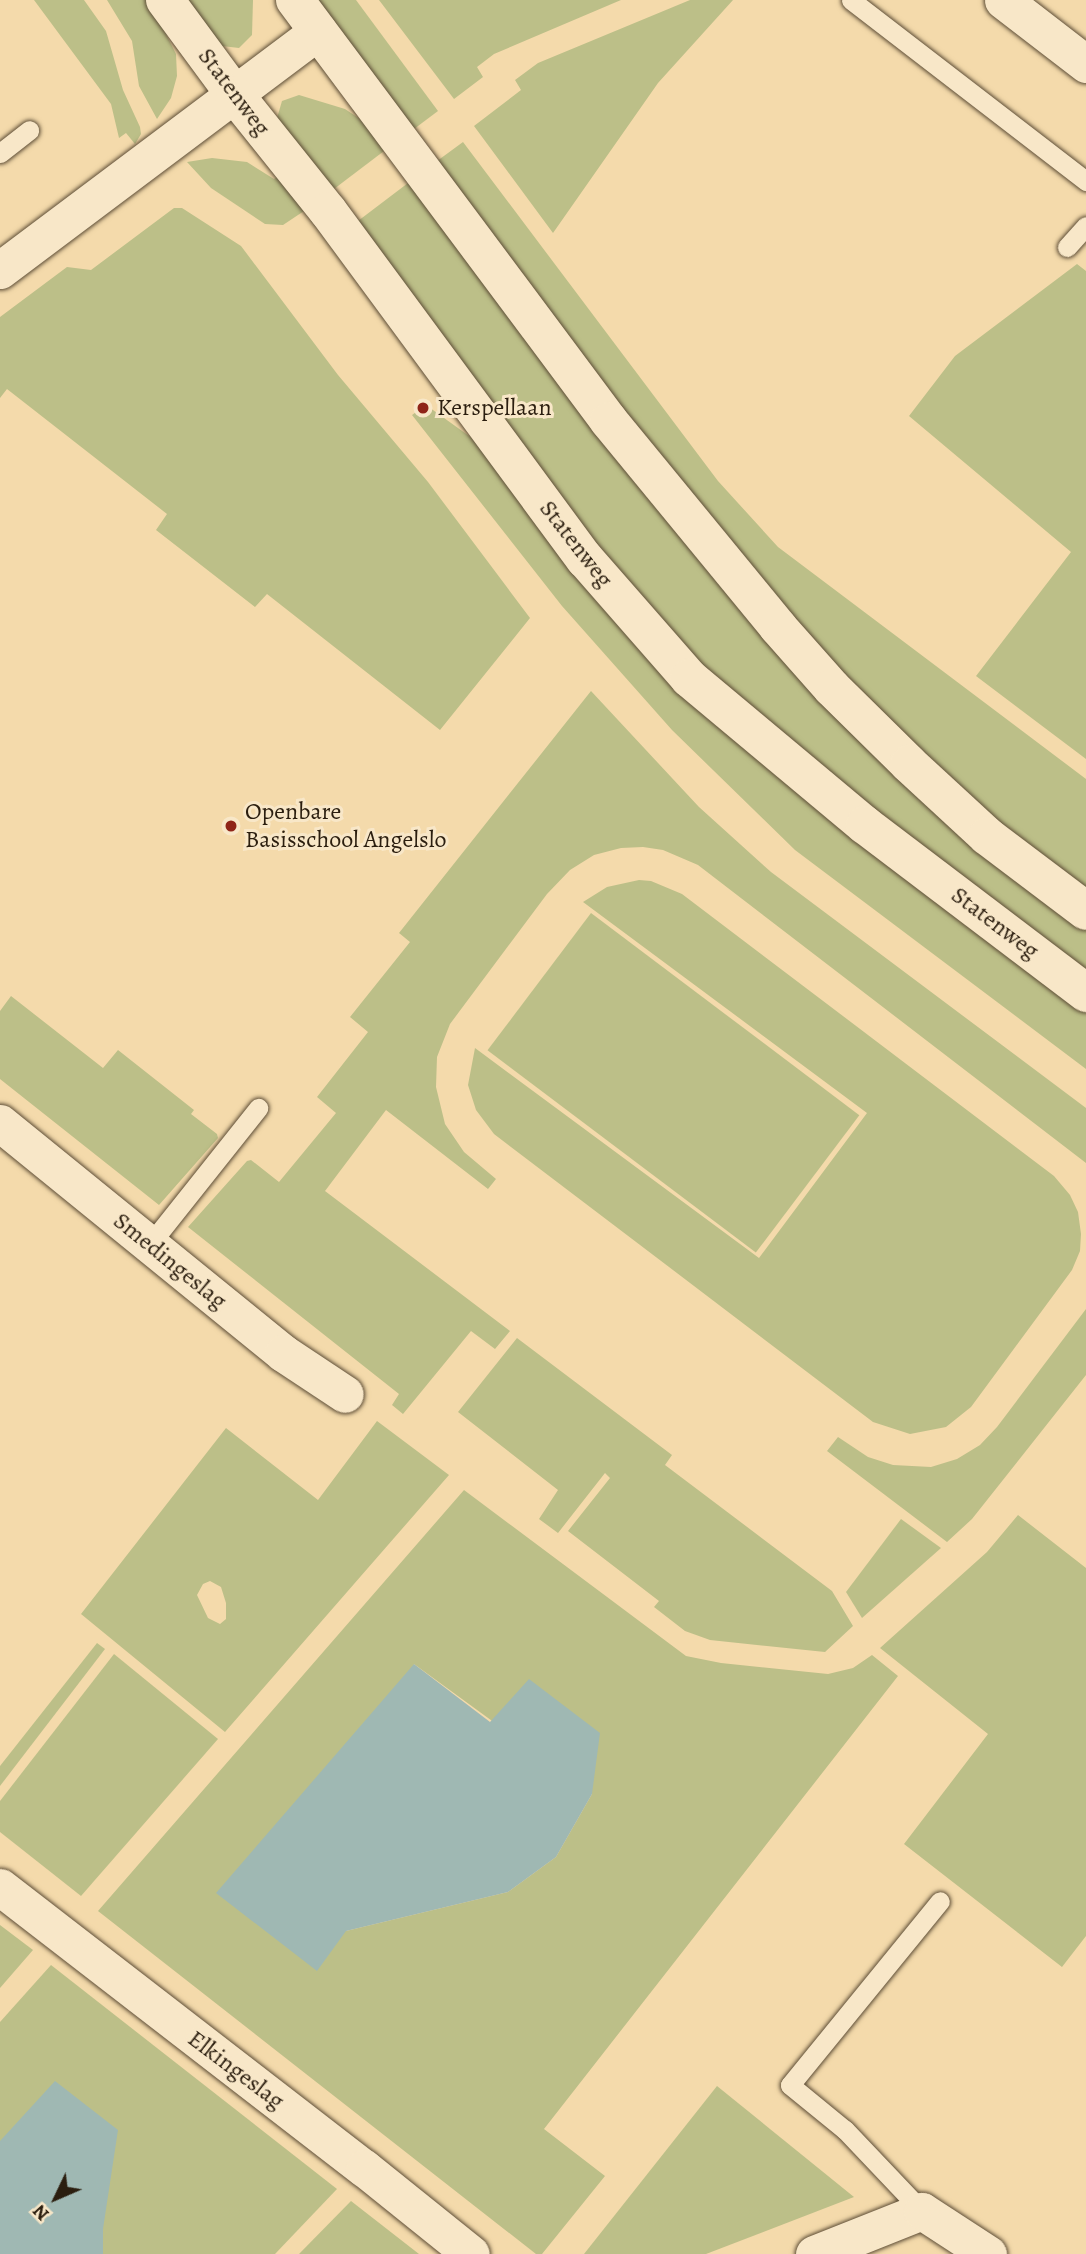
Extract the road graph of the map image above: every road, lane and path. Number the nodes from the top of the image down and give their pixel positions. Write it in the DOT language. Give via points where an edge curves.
graph roads {
  1 [pos="165,0"];
  2 [pos="295,0"];
  3 [pos="851,0"];
  4 [pos="1003,0"];
  5 [pos="318,31"];
  6 [pos="1086,64"];
  7 [pos="235,95"];
  8 [pos="29,130"];
  9 [pos="0,153"];
  10 [pos="1086,181"];
  11 [pos="1086,226"];
  12 [pos="1067,247"];
  13 [pos="0,270"];
  14 [pos="1086,911"];
  15 [pos="1086,993"];
  16 [pos="258,1108"];
  17 [pos="0,1123"];
  18 [pos="150,1244"];
  19 [pos="345,1394"];
  20 [pos="0,1887"];
  21 [pos="940,1901"];
  22 [pos="922,2211"];
  23 [pos="471,2254"];
  24 [pos="814,2254"];
  25 [pos="988,2254"];
  1 -- 7 [label="street, Statenweg"];
  2 -- 5 [label="street"];
  3 -- 10 [label="lane"];
  4 -- 6 [label="street"];
  5 -- 7 [label="street"];
  5 -- 14 [label="street" via="608,421 778,628 832,688 987,836"];
  7 -- 13 [label="street"];
  7 -- 15 [label="street, Statenweg" via="328,211 584,559 689,678 854,817"];
  8 -- 9 [label="lane"];
  11 -- 12 [label="lane"];
  16 -- 18 [label="lane"];
  17 -- 18 [label="street, Smedingeslag"];
  18 -- 19 [label="street, Smedingeslag" via="283,1353"];
  20 -- 23 [label="street, Elkingeslag"];
  21 -- 22 [label="lane" via="790,2085 845,2130"];
  22 -- 24 [label="street"];
  22 -- 25 [label="street"];
}
